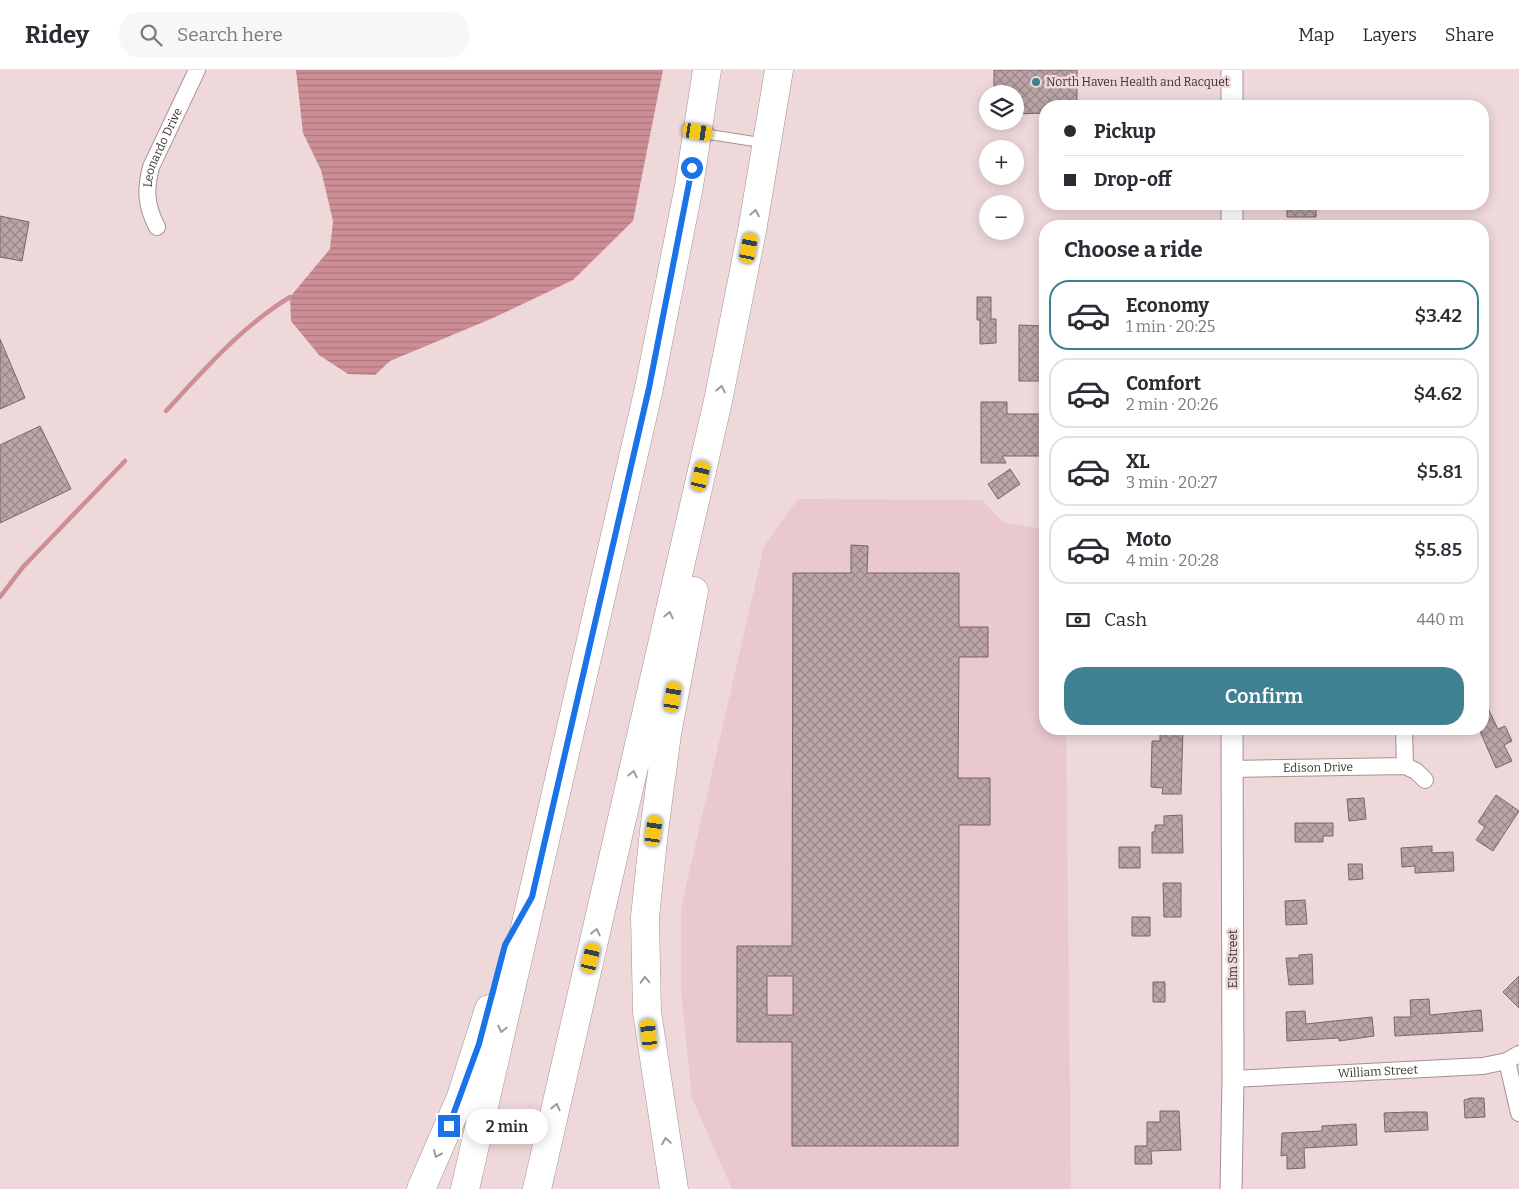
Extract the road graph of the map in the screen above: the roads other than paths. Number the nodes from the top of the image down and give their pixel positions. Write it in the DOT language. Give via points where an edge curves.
graph roads {
  1 [pos="197,70"];
  2 [pos="707,70"];
  3 [pos="779,70"];
  4 [pos="1232,70"];
  5 [pos="1232,100"];
  6 [pos="698,132"];
  7 [pos="767,143"];
  8 [pos="157,228"];
  9 [pos="710,437"];
  10 [pos="1232,735"];
  11 [pos="1404,735"];
  12 [pos="1405,766"];
  13 [pos="1232,769"];
  14 [pos="1425,780"];
  15 [pos="532,897"];
  16 [pos="1513,1058"];
  17 [pos="1233,1079"];
  18 [pos="1519,1113"];
  19 [pos="420,1189"];
  20 [pos="465,1189"];
  21 [pos="538,1189"];
  22 [pos="674,1189"];
  23 [pos="1231,1189"];
  1 -- 8 [label="street, Leonardo Drive" via="151,167 146,197"];
  2 -- 6 [label="highway"];
  3 -- 7 [label="highway"];
  4 -- 5 [label="street"];
  6 -- 7 [label="lane"];
  6 -- 15 [label="highway" via="649,388"];
  9 -- 7 [label="highway, one-way" via="738,308"];
  21 -- 9 [label="highway, one-way"];
  22 -- 9 [label="highway, one-way" via="647,1012 645,917 676,678 712,504"];
  10 -- 13 [label="street, Elm Street"];
  11 -- 12 [label="street"];
  12 -- 13 [label="street, Edison Drive"];
  12 -- 14 [label="street"];
  13 -- 17 [label="street, Elm Street"];
  15 -- 19 [label="highway, one-way" via="505,945 471,1070"];
  15 -- 20 [label="highway, one-way"];
  16 -- 17 [label="street, William Street" via="1483,1066"];
  16 -- 18 [label="street"];
  17 -- 23 [label="street, Elm Street"];
}
